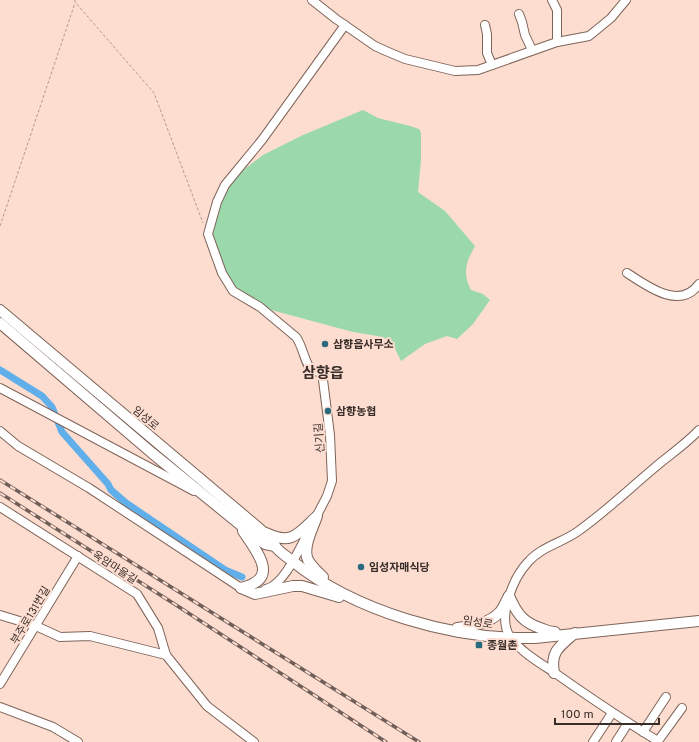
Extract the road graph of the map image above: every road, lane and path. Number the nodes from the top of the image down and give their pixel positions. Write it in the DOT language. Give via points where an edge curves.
graph roads {
  1 [pos="75,0"];
  2 [pos="312,0"];
  3 [pos="552,0"];
  4 [pos="626,0"];
  5 [pos="75,2"];
  6 [pos="519,14"];
  7 [pos="345,25"];
  8 [pos="485,25"];
  9 [pos="557,42"];
  10 [pos="532,50"];
  11 [pos="492,66"];
  12 [pos="0,226"];
  13 [pos="208,234"];
  14 [pos="627,274"];
  15 [pos="699,284"];
  16 [pos="0,310"];
  17 [pos="0,323"];
  18 [pos="0,388"];
  19 [pos="699,430"];
  20 [pos="0,431"];
  21 [pos="211,500"];
  22 [pos="0,507"];
  23 [pos="317,516"];
  24 [pos="237,522"];
  25 [pos="261,530"];
  26 [pos="275,546"];
  27 [pos="78,556"];
  28 [pos="292,561"];
  29 [pos="241,588"];
  30 [pos="336,590"];
  31 [pos="509,596"];
  32 [pos="362,602"];
  33 [pos="0,615"];
  34 [pos="699,621"];
  35 [pos="36,626"];
  36 [pos="449,630"];
  37 [pos="575,633"];
  38 [pos="511,638"];
  39 [pos="166,655"];
  40 [pos="554,673"];
  41 [pos="0,684"];
  42 [pos="666,697"];
  43 [pos="0,707"];
  44 [pos="682,708"];
  45 [pos="612,713"];
  46 [pos="628,723"];
  47 [pos="643,732"];
  48 [pos="78,742"];
  49 [pos="254,742"];
  50 [pos="593,742"];
  51 [pos="616,742"];
  1 -- 5 [label="path"];
  2 -- 7 [label="street"];
  3 -- 9 [label="street" via="556,10"];
  4 -- 9 [label="street" via="611,18 589,36"];
  5 -- 12 [label="path"];
  5 -- 13 [label="path" via="154,93"];
  6 -- 10 [label="street"];
  7 -- 11 [label="street" via="375,46 405,59 460,71"];
  7 -- 13 [label="street" via="262,140 225,185 214,208"];
  8 -- 11 [label="street" via="487,53"];
  9 -- 10 [label="street"];
  10 -- 11 [label="street"];
  13 -- 23 [label="street, 신기길" via="222,273 233,292 260,307 296,337 301,343 310,368 315,372 322,372 330,435 332,481 328,496"];
  14 -- 15 [label="street" via="653,289 673,296 685,295"];
  16 -- 25 [label="main road, 임성로"];
  17 -- 21 [label="main road, 임성로"];
  18 -- 21 [label="street, 임성로"];
  19 -- 31 [label="street" via="578,532 532,558 517,578"];
  20 -- 29 [label="street" via="18,446 89,488"];
  21 -- 24 [label="main road, 임성로"];
  22 -- 27 [label="street, 옥암마을길"];
  23 -- 25 [label="main road" via="297,535 288,538 280,539"];
  23 -- 28 [label="street, 신기길"];
  23 -- 30 [label="main road" via="308,544 308,559"];
  24 -- 26 [label="main road, 임성로" via="265,544"];
  24 -- 29 [label="main road" via="260,556 264,569 255,583"];
  25 -- 26 [label="main road, 임성로"];
  26 -- 28 [label="main road, 임성로"];
  27 -- 35 [label="street, 부주로131번길"];
  27 -- 39 [label="street, 옥암마을길" via="137,594 158,628"];
  28 -- 29 [label="street, 신기길" via="274,586 252,590"];
  28 -- 30 [label="main road, 임성로"];
  29 -- 32 [label="main road" via="255,594 302,586"];
  30 -- 32 [label="main road, 임성로"];
  31 -- 36 [label="main road" via="500,611 486,621 475,626"];
  31 -- 37 [label="main road" via="518,614 530,625 552,632"];
  31 -- 38 [label="street" via="506,623"];
  32 -- 36 [label="main road, 임성로"];
  33 -- 35 [label="street"];
  34 -- 37 [label="main road, 임성로"];
  35 -- 39 [label="street" via="60,637 90,636"];
  35 -- 41 [label="street, 부주로131번길"];
  36 -- 38 [label="main road, 임성로"];
  37 -- 38 [label="main road, 임성로"];
  37 -- 40 [label="main road" via="557,648 552,665"];
  38 -- 40 [label="street"];
  39 -- 49 [label="street, 옥암마을길" via="207,706"];
  40 -- 45 [label="street"];
  42 -- 47 [label="street"];
  43 -- 48 [label="street" via="53,727"];
  44 -- 47 [label="street" via="658,741"];
  45 -- 46 [label="street"];
  45 -- 50 [label="street"];
  46 -- 47 [label="street"];
  46 -- 51 [label="street"];
}
